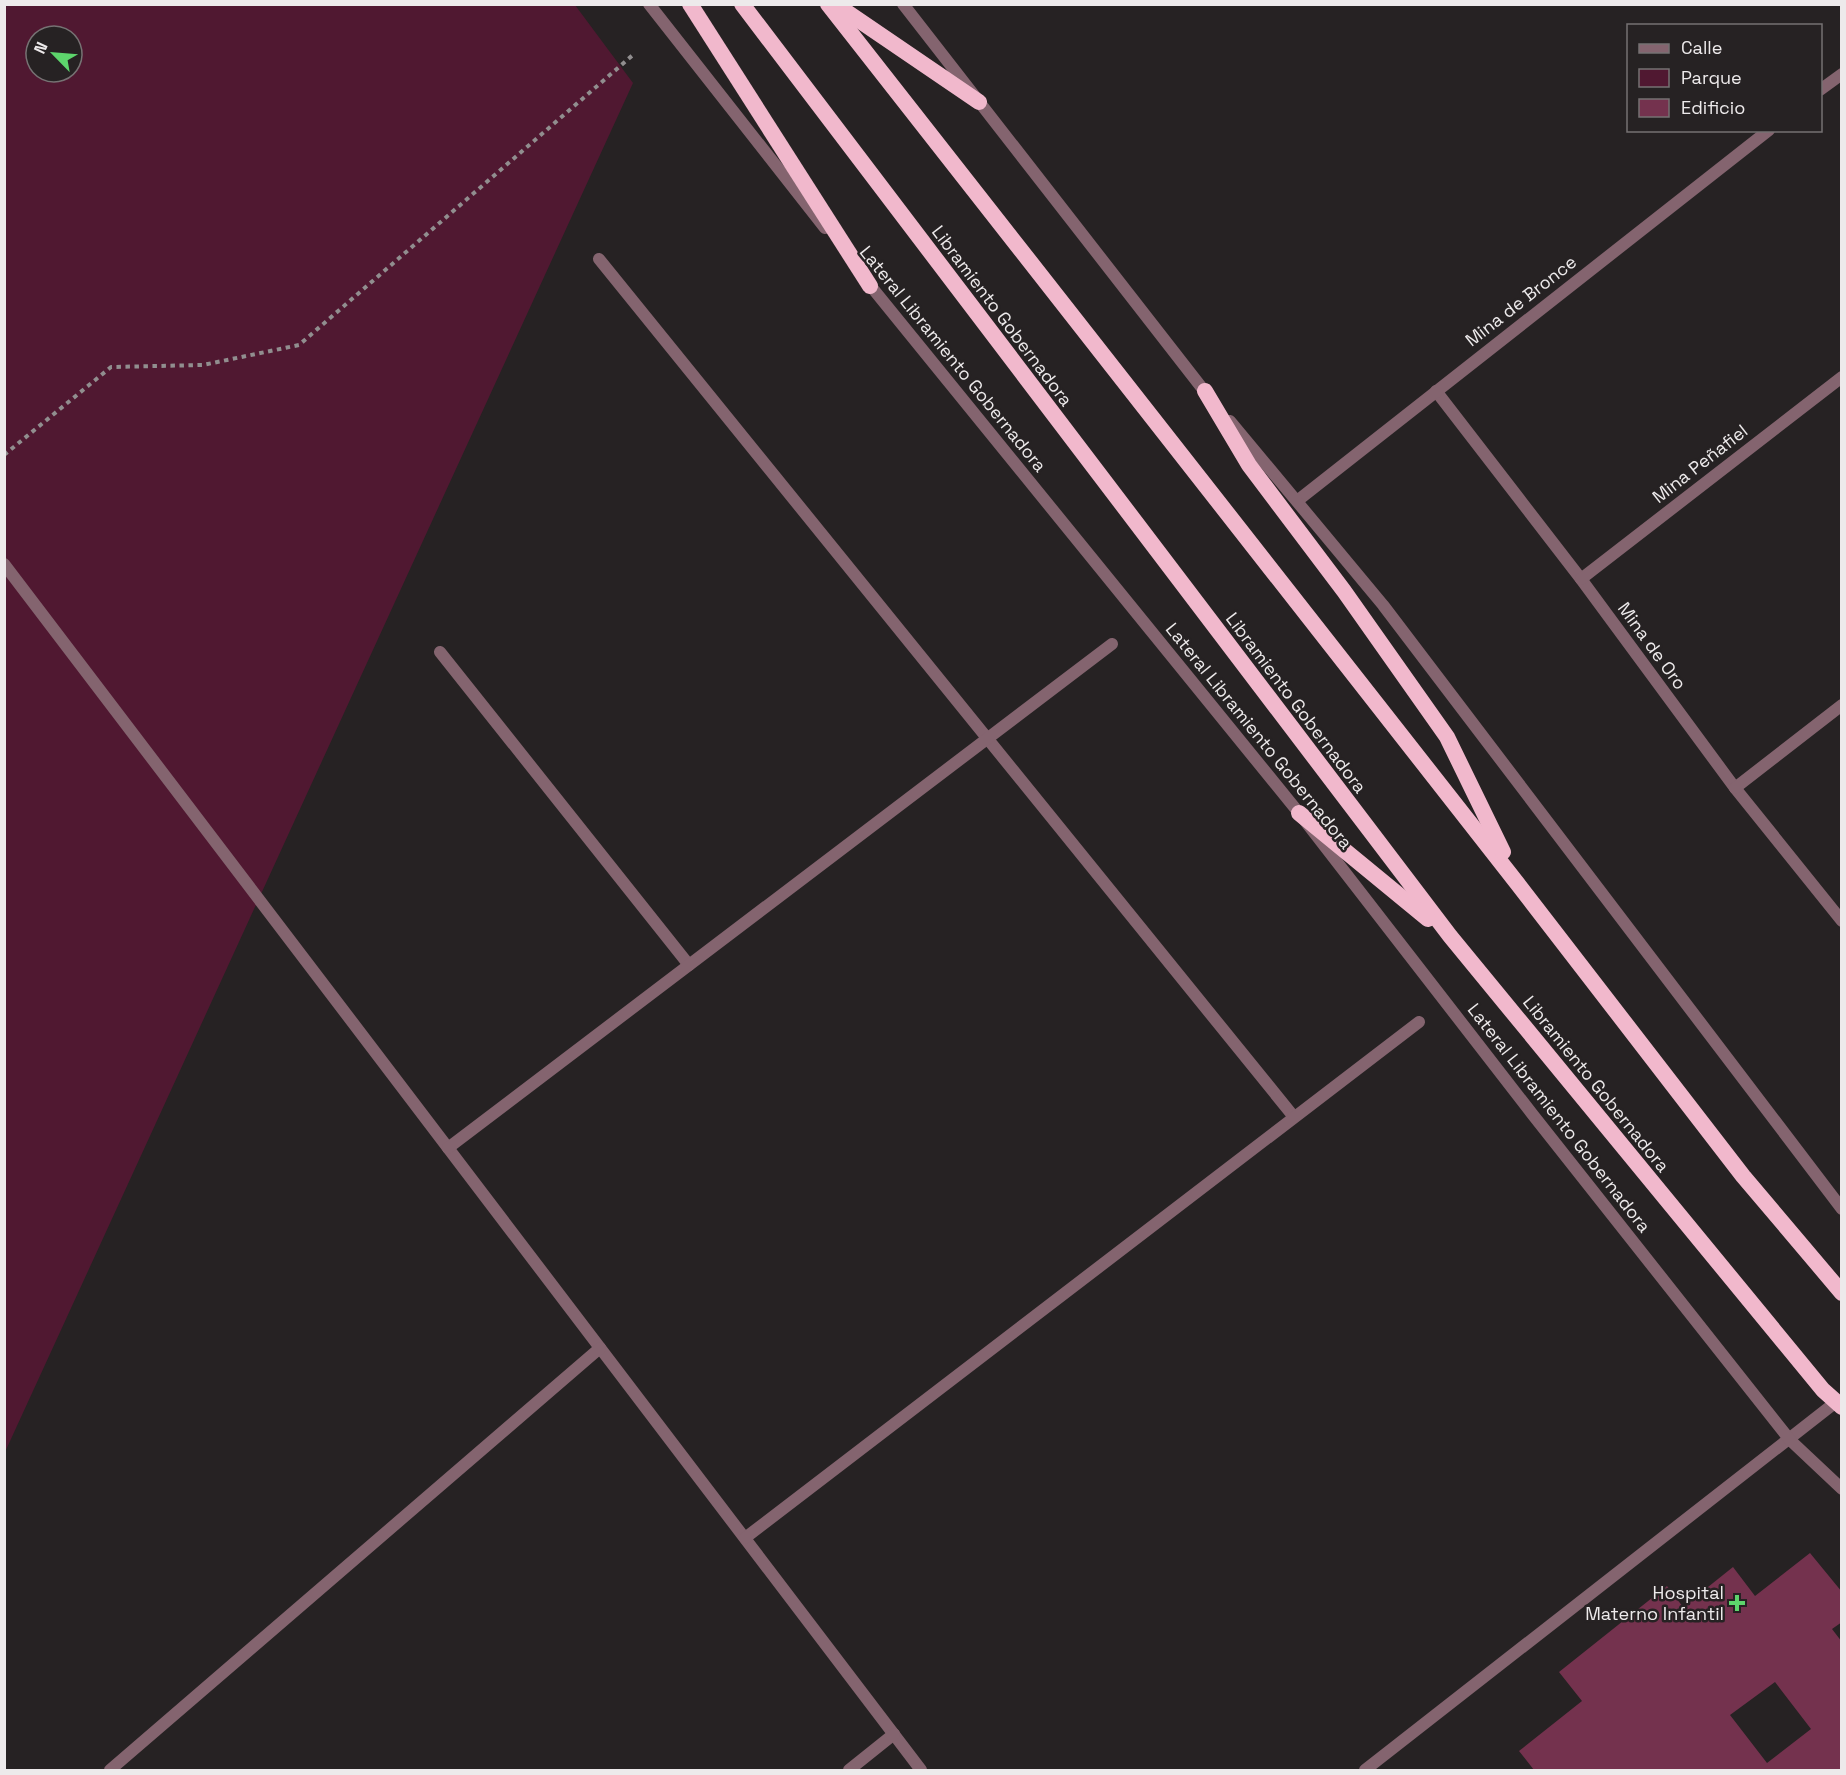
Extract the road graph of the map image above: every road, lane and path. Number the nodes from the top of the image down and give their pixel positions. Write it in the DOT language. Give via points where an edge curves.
graph roads {
  1 [pos="649,4"];
  2 [pos="690,4"];
  3 [pos="742,4"];
  4 [pos="828,4"];
  5 [pos="835,4"];
  6 [pos="903,4"];
  7 [pos="634,54"];
  8 [pos="1842,74"];
  9 [pos="1822,89"];
  10 [pos="980,102"];
  11 [pos="1766,132"];
  12 [pos="598,259"];
  13 [pos="870,286"];
  14 [pos="1842,377"];
  15 [pos="1205,391"];
  16 [pos="1436,391"];
  17 [pos="4,454"];
  18 [pos="1297,501"];
  19 [pos="4,564"];
  20 [pos="1581,579"];
  21 [pos="1112,644"];
  22 [pos="440,652"];
  23 [pos="1842,705"];
  24 [pos="987,739"];
  25 [pos="1735,788"];
  26 [pos="1299,813"];
  27 [pos="1517,883"];
  28 [pos="1842,921"];
  29 [pos="1450,936"];
  30 [pos="689,965"];
  31 [pos="1419,1022"];
  32 [pos="1294,1117"];
  33 [pos="448,1148"];
  34 [pos="1842,1209"];
  35 [pos="1842,1293"];
  36 [pos="600,1348"];
  37 [pos="1839,1405"];
  38 [pos="1790,1440"];
  39 [pos="1842,1489"];
  40 [pos="745,1538"];
  41 [pos="894,1734"];
  42 [pos="110,1770"];
  43 [pos="849,1770"];
  44 [pos="921,1770"];
  45 [pos="1365,1770"];
  1 -- 13 [label="street, Lateral Libramiento Gobernadora"];
  2 -- 13 [label="highway"];
  3 -- 29 [label="highway, Libramiento Gobernadora"];
  4 -- 27 [label="highway"];
  5 -- 10 [label="highway"];
  6 -- 10 [label="street"];
  7 -- 17 [label="path" via="299,345 203,365 111,367"];
  8 -- 9 [label="street"];
  10 -- 15 [label="street"];
  11 -- 16 [label="street, Mina de Bronce"];
  12 -- 24 [label="street"];
  13 -- 26 [label="street, Lateral Libramiento Gobernadora"];
  14 -- 20 [label="street, Mina Peñafiel"];
  15 -- 18 [label="street"];
  15 -- 27 [label="highway" via="1249,465 1447,737"];
  16 -- 18 [label="street, Mina de Bronce"];
  16 -- 20 [label="street, Mina de Oro"];
  18 -- 34 [label="street" via="1383,605"];
  19 -- 33 [label="street"];
  20 -- 25 [label="street, Mina de Oro"];
  21 -- 24 [label="street"];
  22 -- 30 [label="street"];
  23 -- 25 [label="street"];
  24 -- 30 [label="street"];
  24 -- 32 [label="street"];
  25 -- 28 [label="street, Mina de Oro"];
  26 -- 29 [label="highway"];
  26 -- 38 [label="street, Lateral Libramiento Gobernadora"];
  27 -- 35 [label="highway" via="1743,1176"];
  29 -- 37 [label="highway, Libramiento Gobernadora" via="1698,1240"];
  30 -- 33 [label="street"];
  31 -- 32 [label="street"];
  32 -- 40 [label="street"];
  33 -- 36 [label="street"];
  36 -- 40 [label="street"];
  36 -- 42 [label="street"];
  37 -- 38 [label="street"];
  38 -- 39 [label="street, Lateral Libramiento Gobernadora"];
  38 -- 45 [label="street"];
  40 -- 41 [label="street"];
  41 -- 43 [label="street"];
  41 -- 44 [label="street"];
}
